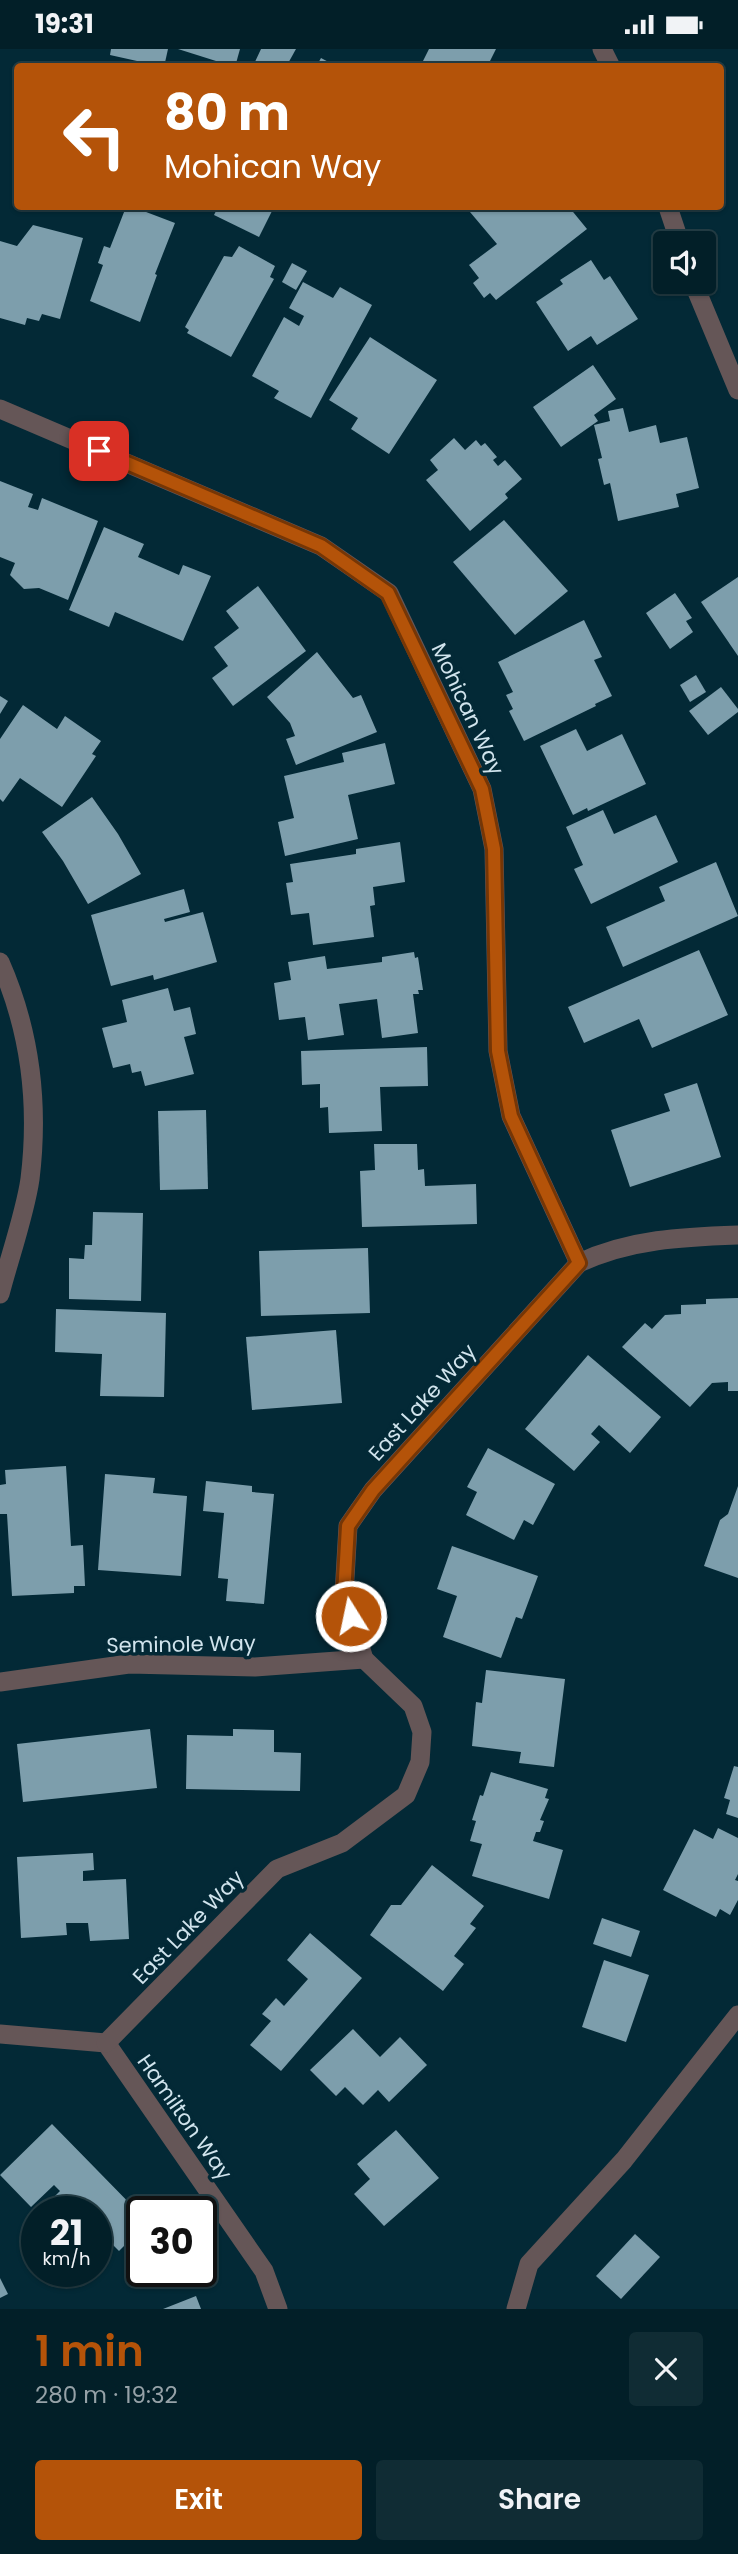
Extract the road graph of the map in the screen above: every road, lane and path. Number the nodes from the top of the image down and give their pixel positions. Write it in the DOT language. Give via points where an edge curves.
graph roads {
  1 [pos="669,210"];
  2 [pos="676,231"];
  3 [pos="698,294"];
  4 [pos="738,390"];
  5 [pos="0,409"];
  6 [pos="0,962"];
  7 [pos="738,1235"];
  8 [pos="579,1263"];
  9 [pos="0,1294"];
  10 [pos="364,1659"];
  11 [pos="0,1682"];
  12 [pos="738,2015"];
  13 [pos="0,2034"];
  14 [pos="106,2043"];
  15 [pos="278,2309"];
  16 [pos="516,2309"];
  1 -- 2 [label="street"];
  3 -- 4 [label="street"];
  5 -- 8 [label="street, Mohican Way" via="321,546 388,593 482,789 494,849 498,1051 511,1116"];
  6 -- 9 [label="street" via="19,1013 31,1072 33,1124 29,1181"];
  7 -- 8 [label="street, East Lake Way" via="660,1239 604,1251"];
  8 -- 10 [label="street, East Lake Way" via="373,1490 348,1526 344,1595"];
  10 -- 11 [label="street, Seminole Way" via="254,1667 129,1664"];
  10 -- 14 [label="street, East Lake Way" via="413,1706 422,1732 420,1762 406,1794 342,1843 277,1869"];
  12 -- 16 [label="street" via="624,2160 529,2264"];
  13 -- 14 [label="street"];
  14 -- 15 [label="street, Hamilton Way" via="264,2271"];
}
